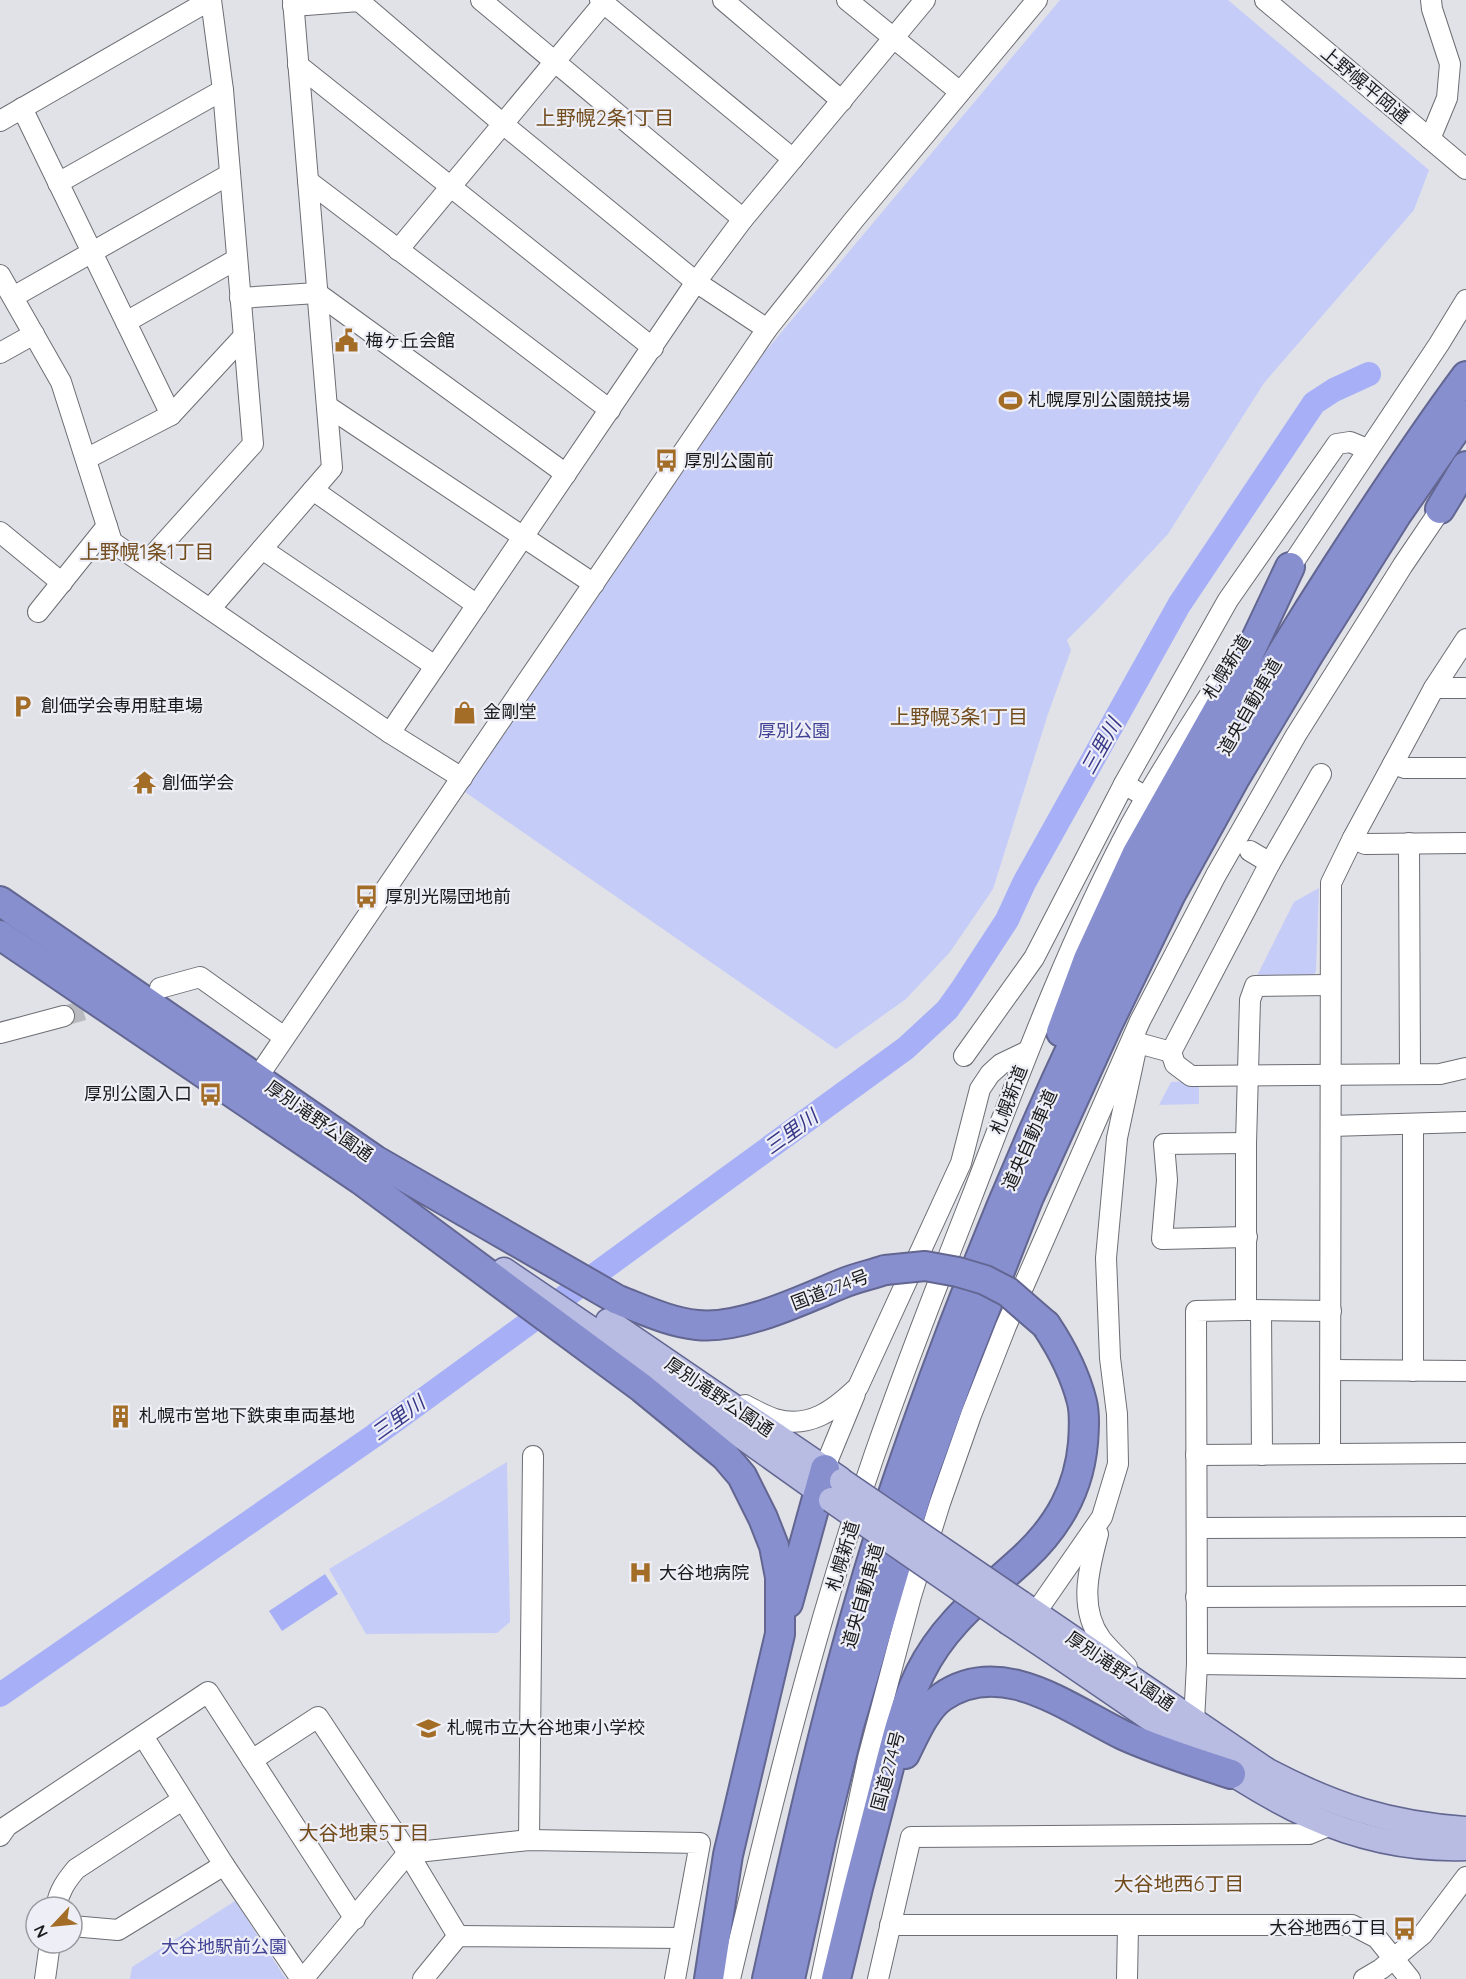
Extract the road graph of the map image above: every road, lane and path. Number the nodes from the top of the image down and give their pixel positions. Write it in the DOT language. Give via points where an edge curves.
graph roads {
  1 [pos="210,0"];
  2 [pos="481,0"];
  3 [pos="723,0"];
  4 [pos="847,0"];
  5 [pos="925,0"];
  6 [pos="1037,0"];
  7 [pos="1265,0"];
  8 [pos="1431,0"];
  9 [pos="603,1"];
  10 [pos="293,3"];
  11 [pos="893,39"];
  12 [pos="553,61"];
  13 [pos="298,65"];
  14 [pos="223,90"];
  15 [pos="960,92"];
  16 [pos="842,101"];
  17 [pos="22,108"];
  18 [pos="0,121"];
  19 [pos="503,124"];
  20 [pos="1430,139"];
  21 [pos="792,159"];
  22 [pos="1466,169"];
  23 [pos="230,174"];
  24 [pos="308,181"];
  25 [pos="58,183"];
  26 [pos="451,187"];
  27 [pos="743,219"];
  28 [pos="398,250"];
  29 [pos="92,252"];
  30 [pos="237,260"];
  31 [pos="0,275"];
  32 [pos="696,282"];
  33 [pos="317,293"];
  34 [pos="13,297"];
  35 [pos="240,298"];
  36 [pos="1466,300"];
  37 [pos="126,322"];
  38 [pos="767,329"];
  39 [pos="34,334"];
  40 [pos="244,336"];
  41 [pos="653,348"];
  42 [pos="0,353"];
  43 [pos="1466,376"];
  44 [pos="327,406"];
  45 [pos="610,410"];
  46 [pos="171,415"];
  47 [pos="1466,415"];
  48 [pos="1367,449"];
  49 [pos="86,459"];
  50 [pos="1466,466"];
  51 [pos="566,474"];
  52 [pos="1466,477"];
  53 [pos="313,490"];
  54 [pos="1440,509"];
  55 [pos="107,526"];
  56 [pos="0,532"];
  57 [pos="523,537"];
  58 [pos="262,549"];
  59 [pos="145,564"];
  60 [pos="1290,567"];
  61 [pos="62,583"];
  62 [pos="594,584"];
  63 [pos="477,605"];
  64 [pos="210,609"];
  65 [pos="38,612"];
  66 [pos="1466,639"];
  67 [pos="435,666"];
  68 [pos="1434,688"];
  69 [pos="1466,688"];
  70 [pos="390,733"];
  71 [pos="1393,764"];
  72 [pos="1466,768"];
  73 [pos="1321,774"];
  74 [pos="462,778"];
  75 [pos="1124,784"];
  76 [pos="1141,794"];
  77 [pos="1353,838"];
  78 [pos="1408,843"];
  79 [pos="1466,843"];
  80 [pos="1250,850"];
  81 [pos="1270,863"];
  82 [pos="0,901"];
  83 [pos="0,934"];
  84 [pos="1330,985"];
  85 [pos="160,988"];
  86 [pos="64,1016"];
  87 [pos="1140,1022"];
  88 [pos="0,1033"];
  89 [pos="284,1037"];
  90 [pos="1138,1043"];
  91 [pos="1028,1051"];
  92 [pos="1171,1052"];
  93 [pos="964,1056"];
  94 [pos="1466,1068"];
  95 [pos="1410,1074"];
  96 [pos="1331,1075"];
  97 [pos="1249,1076"];
  98 [pos="257,1078"];
  99 [pos="1466,1122"];
  100 [pos="1413,1124"];
  101 [pos="1331,1126"];
  102 [pos="1246,1143"];
  103 [pos="368,1170"];
  104 [pos="1009,1185"];
  105 [pos="1247,1237"];
  106 [pos="497,1255"];
  107 [pos="1254,1311"];
  108 [pos="1331,1311"];
  109 [pos="591,1329"];
  110 [pos="1331,1370"];
  111 [pos="1413,1371"];
  112 [pos="1466,1371"];
  113 [pos="699,1383"];
  114 [pos="858,1388"];
  115 [pos="1466,1453"];
  116 [pos="1330,1454"];
  117 [pos="1196,1455"];
  118 [pos="1262,1455"];
  119 [pos="533,1456"];
  120 [pos="829,1485"];
  121 [pos="1102,1517"];
  122 [pos="1466,1527"];
  123 [pos="1197,1528"];
  124 [pos="1466,1596"];
  125 [pos="1196,1597"];
  126 [pos="1022,1618"];
  127 [pos="780,1634"];
  128 [pos="1197,1664"];
  129 [pos="1466,1668"];
  130 [pos="1154,1693"];
  131 [pos="1194,1720"];
  132 [pos="143,1736"];
  133 [pos="252,1760"];
  134 [pos="1231,1774"];
  135 [pos="182,1800"];
  136 [pos="877,1814"];
  137 [pos="1328,1826"];
  138 [pos="1466,1829"];
  139 [pos="0,1836"];
  140 [pos="529,1840"];
  141 [pos="1466,1848"];
  142 [pos="408,1853"];
  143 [pos="224,1865"];
  144 [pos="1466,1877"];
  145 [pos="58,1895"];
  146 [pos="355,1919"];
  147 [pos="890,1925"];
  148 [pos="84,1927"];
  149 [pos="1128,1927"];
  150 [pos="458,1936"];
  151 [pos="682,1938"];
  152 [pos="48,1955"];
  153 [pos="1394,1959"];
  154 [pos="45,1979"];
  155 [pos="302,1979"];
  156 [pos="423,1979"];
  157 [pos="675,1979"];
  158 [pos="709,1979"];
  159 [pos="730,1979"];
  160 [pos="767,1979"];
  161 [pos="790,1979"];
  162 [pos="821,1979"];
  163 [pos="836,1979"];
  164 [pos="878,1979"];
  165 [pos="1127,1979"];
  166 [pos="1364,1979"];
  167 [pos="1410,1979"];
  1 -- 14 [label="street"];
  1 -- 17 [label="street"];
  2 -- 12 [label="street"];
  3 -- 16 [label="street"];
  4 -- 11 [label="street"];
  5 -- 11 [label="street"];
  6 -- 15 [label="street"];
  7 -- 20 [label="street, 上野幌平岡通"];
  8 -- 20 [label="street" via="1450,64 1447,98"];
  9 -- 12 [label="street"];
  9 -- 21 [label="street"];
  10 -- 13 [label="street"];
  10 -- 19 [label="street" via="359,1"];
  11 -- 15 [label="street"];
  11 -- 16 [label="street"];
  12 -- 19 [label="street"];
  12 -- 27 [label="street"];
  13 -- 24 [label="street"];
  13 -- 26 [label="street"];
  14 -- 23 [label="street"];
  14 -- 25 [label="street"];
  15 -- 38 [label="street"];
  16 -- 21 [label="street"];
  17 -- 18 [label="street"];
  17 -- 25 [label="street"];
  19 -- 26 [label="street"];
  19 -- 32 [label="street"];
  20 -- 22 [label="street, 上野幌平岡通"];
  21 -- 27 [label="street"];
  23 -- 29 [label="street"];
  23 -- 30 [label="street"];
  24 -- 28 [label="street"];
  24 -- 33 [label="street"];
  25 -- 29 [label="street"];
  26 -- 28 [label="street"];
  26 -- 41 [label="street"];
  27 -- 32 [label="street"];
  28 -- 45 [label="street"];
  29 -- 34 [label="street"];
  29 -- 37 [label="street"];
  30 -- 35 [label="street"];
  30 -- 37 [label="street"];
  31 -- 34 [label="street"];
  32 -- 38 [label="street"];
  32 -- 41 [label="street"];
  33 -- 35 [label="street"];
  33 -- 44 [label="street"];
  33 -- 51 [label="street"];
  34 -- 39 [label="street"];
  35 -- 40 [label="street"];
  36 -- 48 [label="street, 札幌新道"];
  37 -- 46 [label="street"];
  38 -- 62 [label="street"];
  39 -- 42 [label="street"];
  39 -- 49 [label="street" via="61,382"];
  40 -- 46 [label="street"];
  40 -- 59 [label="street" via="253,444"];
  41 -- 45 [label="street"];
  43 -- 104 [label="highway, 道央自動車道" via="1278,657 1218,761 1154,877"];
  44 -- 53 [label="street" via="332,468"];
  44 -- 57 [label="street"];
  45 -- 51 [label="street"];
  46 -- 49 [label="street"];
  47 -- 161 [label="highway, 道央自動車道" via="1396,514 1229,789 1171,894 1029,1197 919,1487 849,1726"];
  48 -- 60 [label="street, 札幌新道"];
  48 -- 75 [label="street" via="1350,442 1337,444 1228,600"];
  49 -- 55 [label="street"];
  50 -- 54 [label="highway"];
  51 -- 57 [label="street"];
  52 -- 54 [label="street"];
  53 -- 58 [label="street"];
  53 -- 63 [label="street"];
  54 -- 87 [label="street" via="1296,735 1216,875"];
  55 -- 59 [label="street" via="112,542"];
  55 -- 61 [label="street"];
  56 -- 61 [label="street"];
  57 -- 62 [label="street"];
  57 -- 63 [label="street"];
  58 -- 64 [label="street"];
  58 -- 67 [label="street"];
  59 -- 64 [label="street"];
  60 -- 91 [label="street, 札幌新道" via="1132,822 1074,940"];
  60 -- 104 [label="highway" via="1246,660 1136,855 1100,932 1075,990"];
  61 -- 65 [label="street"];
  62 -- 74 [label="street"];
  63 -- 67 [label="street"];
  64 -- 70 [label="street"];
  66 -- 68 [label="street"];
  67 -- 70 [label="street"];
  68 -- 69 [label="street"];
  68 -- 71 [label="street"];
  70 -- 74 [label="street"];
  71 -- 72 [label="street" via="1405,768"];
  71 -- 77 [label="street"];
  73 -- 81 [label="street"];
  74 -- 89 [label="street"];
  75 -- 76 [label="street"];
  75 -- 93 [label="street" via="1034,958"];
  77 -- 78 [label="street" via="1365,844"];
  77 -- 84 [label="street" via="1331,882"];
  78 -- 79 [label="street"];
  78 -- 95 [label="street"];
  80 -- 81 [label="street"];
  81 -- 92 [label="street"];
  82 -- 98 [label="highway, 厚別滝野公園通"];
  83 -- 103 [label="highway, 厚別滝野公園通"];
  84 -- 96 [label="street"];
  84 -- 97 [label="street" via="1255,986 1250,1000"];
  85 -- 89 [label="street" via="200,977"];
  86 -- 88 [label="street"];
  87 -- 90 [label="street"];
  87 -- 162 [label="street" via="1006,1326 940,1503 868,1758"];
  89 -- 98 [label="street"];
  90 -- 92 [label="street"];
  90 -- 121 [label="street" via="1117,1138 1106,1258 1118,1464"];
  91 -- 114 [label="street" via="1001,1064 980,1089 961,1163"];
  91 -- 159 [label="street, 札幌新道" via="873,1459 774,1793"];
  92 -- 97 [label="street" via="1175,1064 1191,1076"];
  94 -- 95 [label="street" via="1440,1074"];
  95 -- 96 [label="street"];
  96 -- 97 [label="street"];
  96 -- 101 [label="street"];
  97 -- 102 [label="street"];
  98 -- 103 [label="highway, 厚別滝野公園通"];
  99 -- 100 [label="street"];
  100 -- 101 [label="street"];
  100 -- 111 [label="street"];
  101 -- 108 [label="street"];
  102 -- 105 [label="street"];
  102 -- 105 [label="street" via="1164,1144 1167,1180 1162,1239"];
  103 -- 106 [label="highway, 国道274号"];
  103 -- 106 [label="highway, 国道274号"];
  104 -- 160 [label="highway, 道央自動車道" via="957,1312 870,1570 797,1841"];
  105 -- 107 [label="street"];
  106 -- 109 [label="highway, 国道274号"];
  106 -- 136 [label="highway, 国道274号, bridge" via="661,1317 698,1325 765,1314 843,1282 885,1270 925,1266 985,1280 1008,1292 1046,1324 1064,1353 1083,1404 1081,1467 1070,1497 1044,1538 985,1591 930,1654 907,1706"];
  107 -- 108 [label="street"];
  107 -- 117 [label="street" via="1196,1311"];
  107 -- 118 [label="street"];
  108 -- 110 [label="street"];
  109 -- 113 [label="main road, 厚別滝野公園通"];
  109 -- 120 [label="main road, 厚別滝野公園通"];
  109 -- 127 [label="highway, 国道274号" via="642,1388 725,1456 742,1476 774,1546 780,1577"];
  110 -- 111 [label="street"];
  110 -- 116 [label="street"];
  111 -- 112 [label="street"];
  113 -- 114 [label="street" via="775,1419 799,1422 824,1416"];
  113 -- 120 [label="main road, 厚別滝野公園通"];
  114 -- 120 [label="street" via="829,1457"];
  115 -- 116 [label="street"];
  116 -- 118 [label="street"];
  117 -- 118 [label="street"];
  117 -- 123 [label="street"];
  119 -- 140 [label="street"];
  120 -- 126 [label="main road, 厚別滝野公園通, bridge"];
  120 -- 127 [label="highway"];
  121 -- 126 [label="street"];
  121 -- 130 [label="street" via="1088,1571 1087,1599 1092,1624 1101,1639"];
  122 -- 123 [label="street"];
  123 -- 125 [label="street"];
  124 -- 125 [label="street"];
  125 -- 128 [label="street"];
  126 -- 130 [label="main road, 厚別滝野公園通"];
  126 -- 134 [label="main road, 厚別滝野公園通"];
  127 -- 158 [label="highway, 国道274号" via="728,1855"];
  128 -- 129 [label="street"];
  128 -- 131 [label="street"];
  130 -- 131 [label="main road, 厚別滝野公園通"];
  131 -- 138 [label="main road, 厚別滝野公園通" via="1268,1771 1330,1800 1401,1822"];
  132 -- 133 [label="street" via="208,1692"];
  132 -- 135 [label="street"];
  132 -- 139 [label="street" via="6,1826"];
  133 -- 142 [label="street" via="318,1717"];
  133 -- 146 [label="street"];
  134 -- 136 [label="highway" via="1125,1736 1018,1684 978,1683 940,1698 919,1725"];
  134 -- 137 [label="main road, 厚別滝野公園通" via="1287,1808"];
  135 -- 143 [label="street"];
  135 -- 145 [label="street" via="76,1869"];
  136 -- 163 [label="highway, 国道274号"];
  137 -- 141 [label="main road, 厚別滝野公園通" via="1410,1846"];
  137 -- 147 [label="street" via="1309,1834 910,1837"];
  140 -- 142 [label="street"];
  140 -- 151 [label="street" via="700,1843"];
  142 -- 146 [label="street"];
  142 -- 150 [label="street"];
  143 -- 148 [label="street" via="118,1930"];
  143 -- 155 [label="street"];
  144 -- 153 [label="street" via="1423,1934"];
  146 -- 155 [label="street"];
  147 -- 149 [label="street"];
  147 -- 164 [label="street"];
  149 -- 153 [label="street" via="1352,1925 1377,1938"];
  149 -- 165 [label="street"];
  150 -- 151 [label="street"];
  150 -- 156 [label="street"];
  151 -- 157 [label="street"];
  152 -- 154 [label="street"];
  153 -- 166 [label="street"];
  153 -- 167 [label="street"];
}
